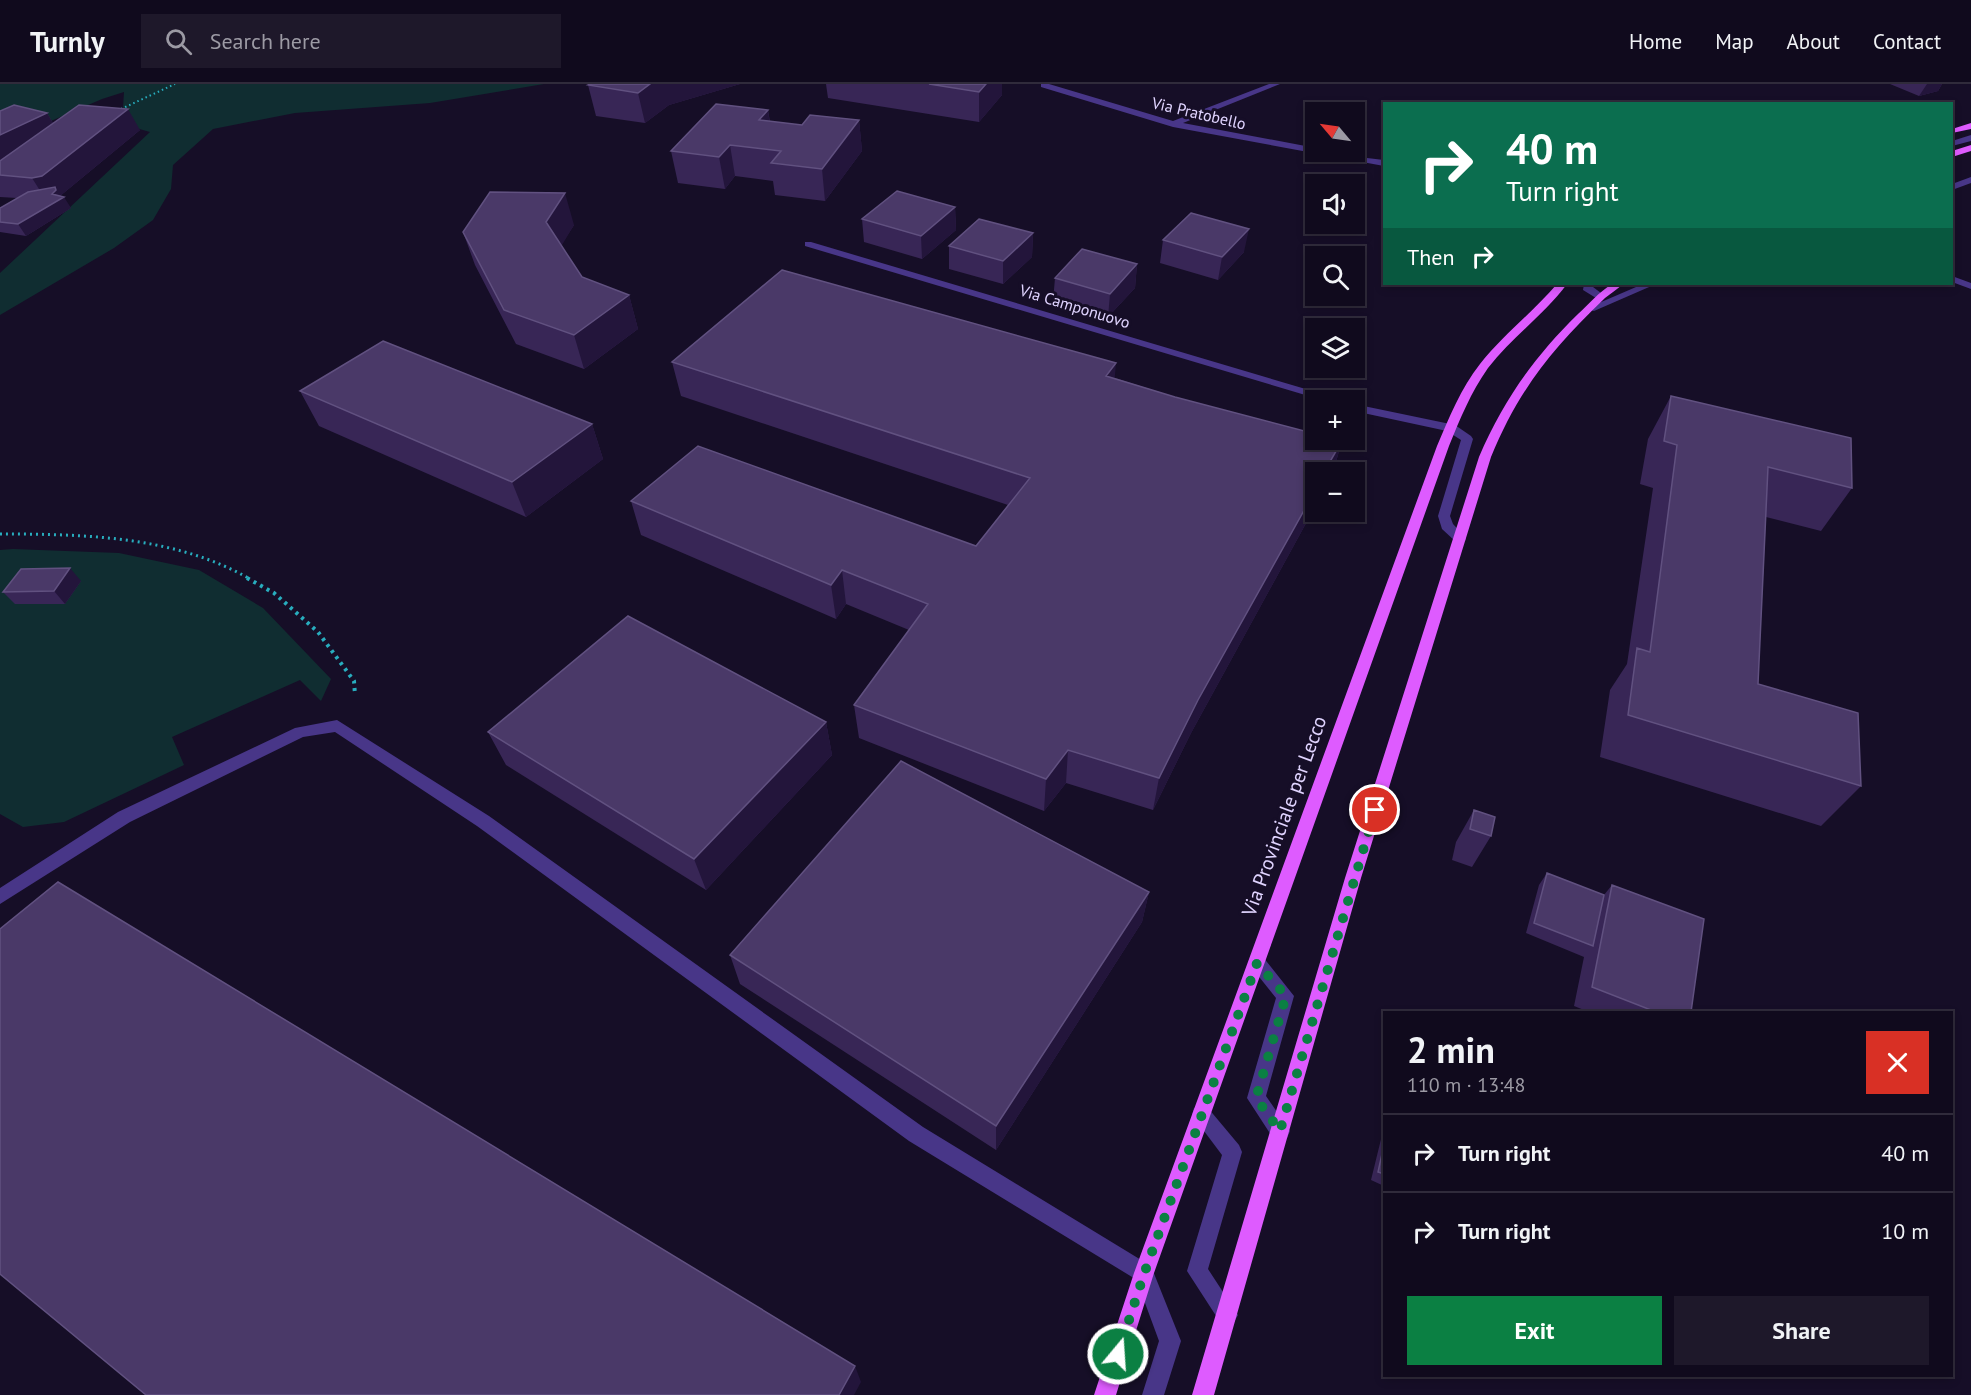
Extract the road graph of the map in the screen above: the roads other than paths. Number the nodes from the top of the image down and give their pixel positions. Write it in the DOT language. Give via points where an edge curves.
graph roads {
  1 [pos="1276,84"];
  2 [pos="1044,85"];
  3 [pos="1173,124"];
  4 [pos="1968,127"];
  5 [pos="1953,131"];
  6 [pos="1971,138"];
  7 [pos="1953,144"];
  8 [pos="1971,148"];
  9 [pos="1305,150"];
  10 [pos="1953,154"];
  11 [pos="1365,160"];
  12 [pos="1383,163"];
  13 [pos="1971,180"];
  14 [pos="1953,187"];
  15 [pos="808,244"];
  16 [pos="1953,279"];
  17 [pos="1561,285"];
  18 [pos="1588,285"];
  19 [pos="1616,285"];
  20 [pos="1649,285"];
  21 [pos="1971,286"];
  22 [pos="1600,296"];
  23 [pos="1590,309"];
  24 [pos="1305,392"];
  25 [pos="1365,409"];
  26 [pos="1451,428"];
  27 [pos="1461,538"];
  28 [pos="0,897"];
  29 [pos="1257,963"];
  30 [pos="1202,1115"];
  31 [pos="1280,1131"];
  32 [pos="1144,1274"];
  33 [pos="1227,1315"];
  34 [pos="1105,1395"];
  35 [pos="1153,1395"];
  36 [pos="1203,1395"];
  1 -- 3 [label="street"];
  2 -- 3 [label="street, Via Pratobello"];
  3 -- 9 [label="street, Via Pratobello"];
  4 -- 5 [label="main road"];
  4 -- 6 [label="street"];
  6 -- 7 [label="street"];
  8 -- 10 [label="main road"];
  11 -- 12 [label="street, Via Pratobello"];
  13 -- 14 [label="street"];
  15 -- 24 [label="street, Via Camponuovo"];
  16 -- 21 [label="street"];
  17 -- 26 [label="main road, Via Provinciale per Lecco" via="1484,366"];
  18 -- 22 [label="street"];
  19 -- 22 [label="main road"];
  20 -- 23 [label="street"];
  22 -- 23 [label="main road"];
  23 -- 27 [label="main road" via="1558,338 1523,379 1502,415"];
  25 -- 26 [label="street"];
  26 -- 27 [label="street" via="1467,439 1444,516 1447,526"];
  26 -- 29 [label="main road, Via Provinciale per Lecco"];
  27 -- 31 [label="main road" via="1353,878"];
  28 -- 32 [label="street" via="124,817 300,732 337,726 483,821 916,1134"];
  29 -- 30 [label="main road, Via Provinciale per Lecco"];
  29 -- 31 [label="street" via="1286,996 1256,1098"];
  30 -- 32 [label="main road, Via Provinciale per Lecco"];
  30 -- 33 [label="street" via="1232,1152 1197,1271"];
  31 -- 33 [label="main road"];
  32 -- 34 [label="main road, Via Provinciale per Lecco"];
  32 -- 35 [label="street" via="1170,1341"];
  33 -- 36 [label="main road"];
}
